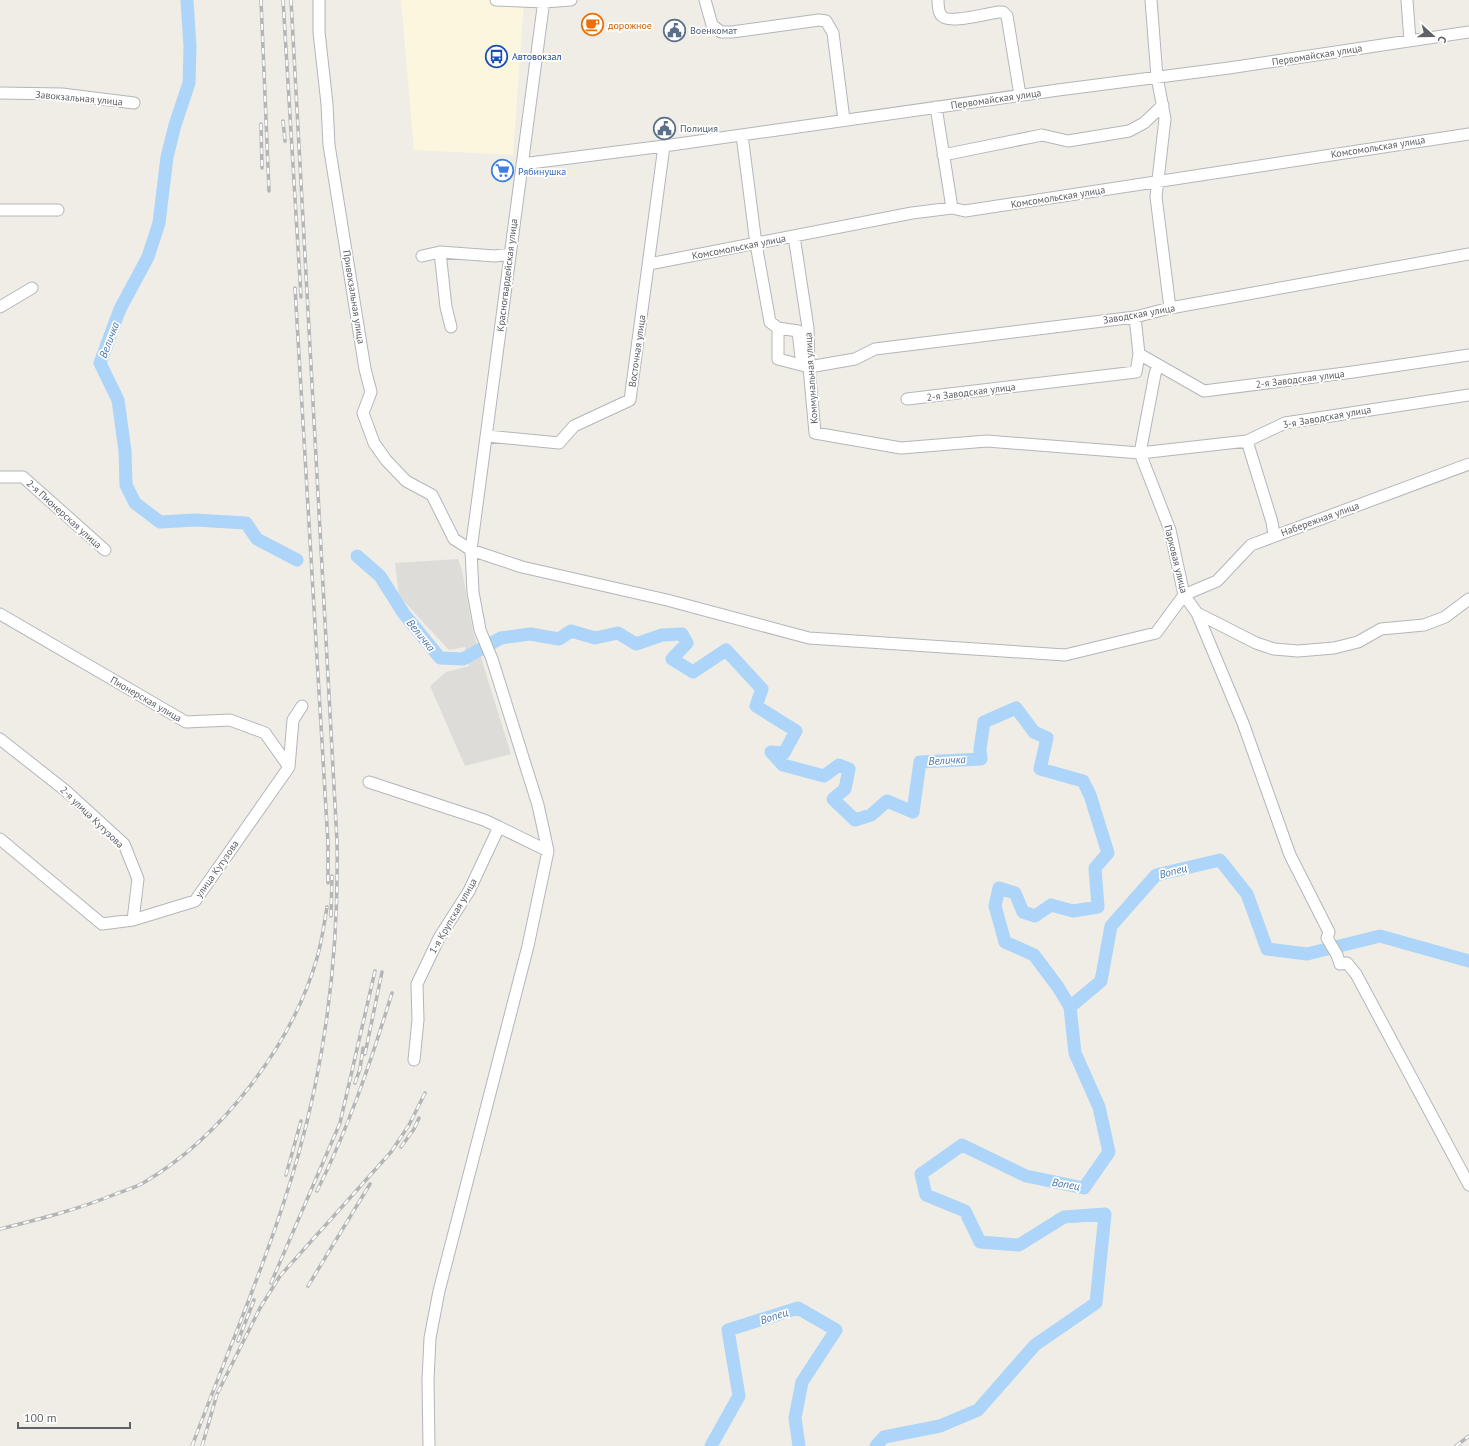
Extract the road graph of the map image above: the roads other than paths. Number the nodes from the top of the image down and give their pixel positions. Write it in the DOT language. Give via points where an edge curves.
graph roads {
  1 [pos="319,0"];
  2 [pos="496,0"];
  3 [pos="571,0"];
  4 [pos="705,0"];
  5 [pos="938,0"];
  6 [pos="1151,0"];
  7 [pos="1407,0"];
  8 [pos="544,1"];
  9 [pos="1469,32"];
  10 [pos="1410,41"];
  11 [pos="1157,77"];
  12 [pos="0,92"];
  13 [pos="1020,95"];
  14 [pos="134,103"];
  15 [pos="1163,105"];
  16 [pos="936,107"];
  17 [pos="844,120"];
  18 [pos="1469,134"];
  19 [pos="742,135"];
  20 [pos="664,146"];
  21 [pos="944,155"];
  22 [pos="522,164"];
  23 [pos="1158,181"];
  24 [pos="952,208"];
  25 [pos="0,210"];
  26 [pos="58,210"];
  27 [pos="794,236"];
  28 [pos="756,244"];
  29 [pos="440,252"];
  30 [pos="510,254"];
  31 [pos="1469,254"];
  32 [pos="422,256"];
  33 [pos="649,264"];
  34 [pos="32,288"];
  35 [pos="0,308"];
  36 [pos="1170,308"];
  37 [pos="1134,317"];
  38 [pos="451,328"];
  39 [pos="778,328"];
  40 [pos="1139,354"];
  41 [pos="1469,355"];
  42 [pos="1158,365"];
  43 [pos="809,367"];
  44 [pos="1469,395"];
  45 [pos="907,399"];
  46 [pos="486,436"];
  47 [pos="1247,441"];
  48 [pos="1140,453"];
  49 [pos="1469,464"];
  50 [pos="0,477"];
  51 [pos="1274,536"];
  52 [pos="105,550"];
  53 [pos="471,550"];
  54 [pos="1184,595"];
  55 [pos="1469,599"];
  56 [pos="1197,613"];
  57 [pos="0,614"];
  58 [pos="302,706"];
  59 [pos="0,739"];
  60 [pos="289,767"];
  61 [pos="369,782"];
  62 [pos="499,827"];
  63 [pos="0,839"];
  64 [pos="548,851"];
  65 [pos="133,920"];
  66 [pos="414,1060"];
  67 [pos="1469,1185"];
  68 [pos="429,1446"];
  1 -- 53 [label="street, Привокзальная улица" via="319,32 329,145 365,370 371,392 363,413 374,443 386,460 406,481 432,495 454,539"];
  2 -- 8 [label="street"];
  3 -- 8 [label="street"];
  4 -- 17 [label="street" via="712,25 721,32 826,21 833,33"];
  5 -- 13 [label="street" via="940,14 945,19 954,20 999,12 1007,16"];
  6 -- 11 [label="street"];
  7 -- 10 [label="street"];
  8 -- 22 [label="street, Красногвардейская улица"];
  9 -- 10 [label="street, Первомайская улица"];
  10 -- 11 [label="street, Первомайская улица"];
  11 -- 13 [label="street, Первомайская улица"];
  11 -- 15 [label="street"];
  12 -- 14 [label="street, Завокзальная улица" via="62,94"];
  13 -- 16 [label="street, Первомайская улица"];
  15 -- 21 [label="street" via="1144,123 1129,131 1068,141 1042,135"];
  15 -- 23 [label="street" via="1165,119"];
  16 -- 17 [label="street, Первомайская улица"];
  16 -- 21 [label="street"];
  17 -- 19 [label="street, Первомайская улица"];
  18 -- 23 [label="street, Комсомольская улица"];
  19 -- 20 [label="street, Первомайская улица"];
  19 -- 28 [label="street"];
  20 -- 22 [label="street, Первомайская улица"];
  20 -- 33 [label="street, Восточная улица"];
  21 -- 24 [label="street"];
  22 -- 30 [label="street, Красногвардейская улица"];
  23 -- 24 [label="street, Комсомольская улица" via="965,211"];
  23 -- 36 [label="street" via="1156,197"];
  24 -- 27 [label="street, Комсомольская улица" via="912,213"];
  25 -- 26 [label="street"];
  27 -- 28 [label="street, Комсомольская улица"];
  27 -- 43 [label="street, Коммунальная улица" via="808,328"];
  28 -- 33 [label="street, Комсомольская улица"];
  28 -- 39 [label="street" via="770,322"];
  29 -- 30 [label="street" via="495,256"];
  29 -- 32 [label="street"];
  29 -- 38 [label="street" via="446,308"];
  30 -- 46 [label="street, Красногвардейская улица"];
  31 -- 36 [label="street, Заводская улица"];
  33 -- 46 [label="street, Восточная улица" via="630,400 574,426 560,444"];
  34 -- 35 [label="street"];
  36 -- 37 [label="street, Заводская улица"];
  37 -- 40 [label="street, 2-я Заводская улица"];
  37 -- 43 [label="street, Заводская улица" via="874,349 855,359"];
  39 -- 43 [label="street" via="798,331 801,357"];
  39 -- 43 [label="street" via="778,359"];
  40 -- 42 [label="street, 2-я Заводская улица"];
  40 -- 45 [label="street, 2-я Заводская улица" via="1136,372"];
  41 -- 42 [label="street, 2-я Заводская улица" via="1204,391"];
  42 -- 48 [label="street"];
  43 -- 48 [label="street, Коммунальная улица" via="815,433 901,448 987,441"];
  44 -- 47 [label="street, 3-я Заводская улица" via="1285,423"];
  46 -- 53 [label="street, Красногвардейская улица"];
  47 -- 48 [label="street, 3-я Заводская улица"];
  47 -- 51 [label="street"];
  48 -- 54 [label="street, Парковая улица" via="1170,530"];
  49 -- 51 [label="street, Набережная улица"];
  50 -- 52 [label="street, 2-я Пионерская улица" via="23,477"];
  51 -- 54 [label="street, Набережная улица" via="1251,545 1218,581"];
  53 -- 54 [label="street, Привокзальная улица" via="522,567 668,600 809,638 1065,655 1156,633"];
  53 -- 64 [label="street, Красногвардейская улица" via="473,592 480,630 492,659 538,805"];
  54 -- 56 [label="street, Парковая улица"];
  55 -- 56 [label="street, Парковая улица" via="1445,617 1424,625 1382,629 1358,642 1298,652 1274,649 1256,643"];
  56 -- 67 [label="street" via="1243,723 1290,855 1329,932 1327,938 1340,964 1347,963 1356,974"];
  57 -- 60 [label="street, Пионерская улица" via="186,722 230,720 265,733"];
  58 -- 60 [label="street" via="293,720"];
  59 -- 65 [label="street, 2-я улица Кутузова" via="66,791 124,844 138,879"];
  60 -- 65 [label="street, улица Кутузова" via="195,901"];
  61 -- 62 [label="street"];
  62 -- 64 [label="street"];
  62 -- 66 [label="street, 1-я Крупская улица" via="469,891 439,938 417,984 418,1020"];
  63 -- 65 [label="street, улица Кутузова" via="102,924"];
  64 -- 68 [label="street" via="528,946 439,1291 430,1338"];
}
